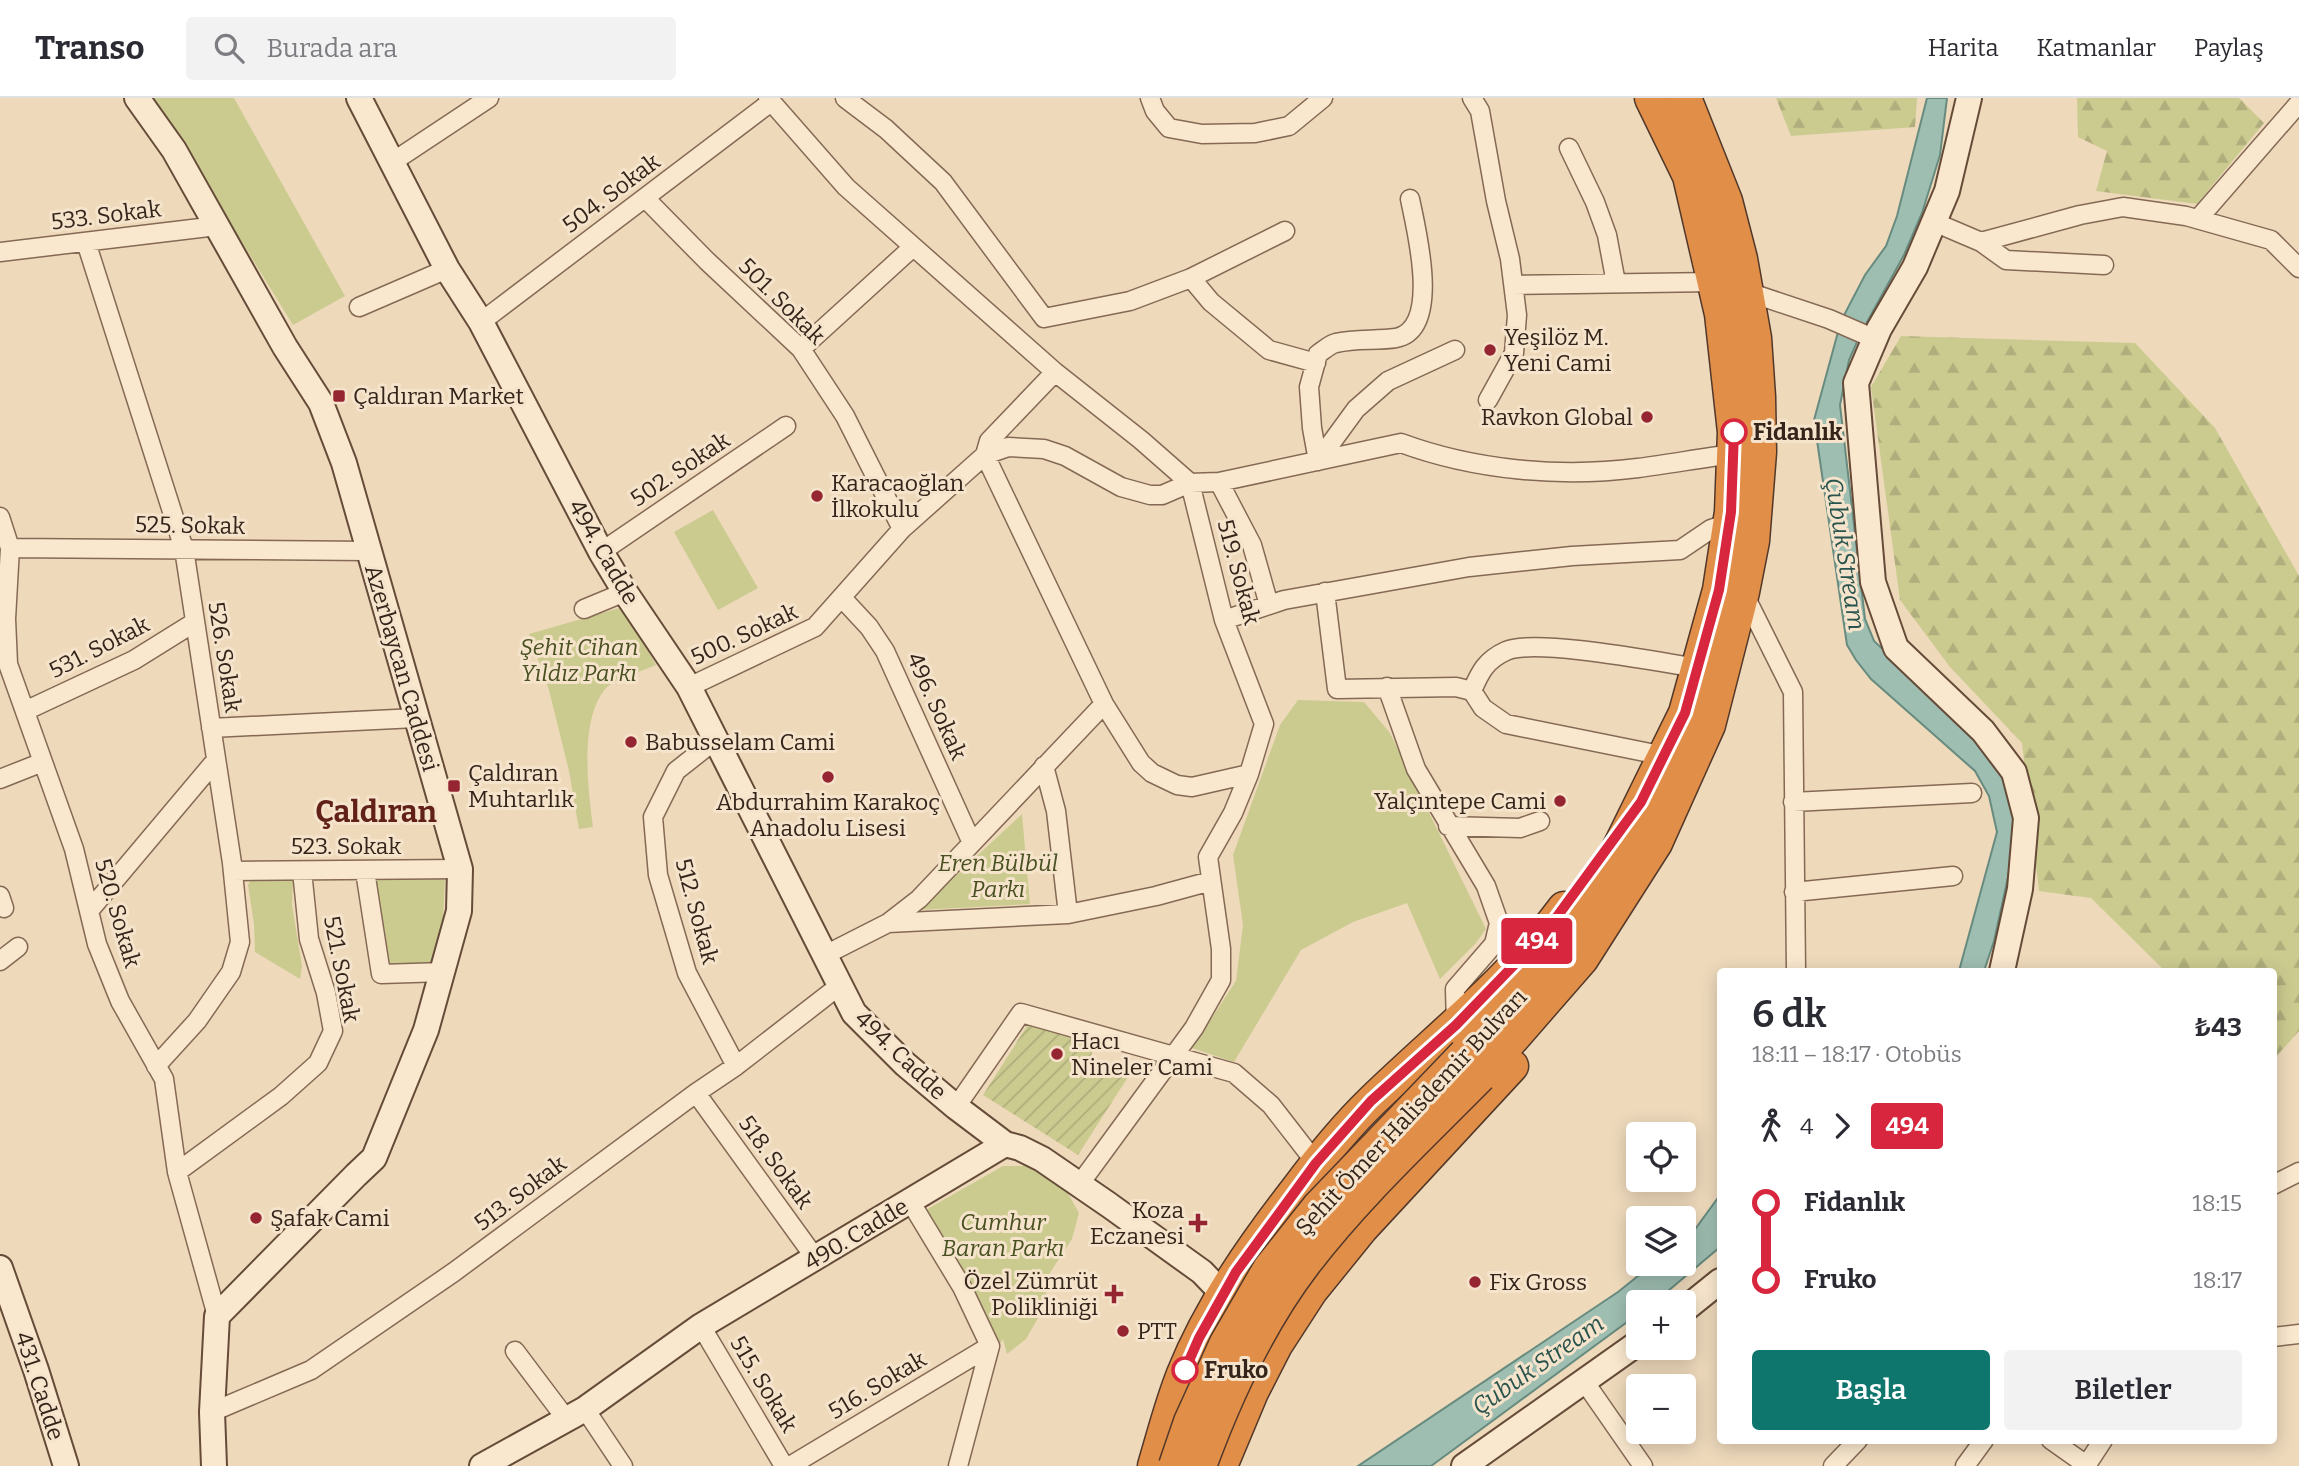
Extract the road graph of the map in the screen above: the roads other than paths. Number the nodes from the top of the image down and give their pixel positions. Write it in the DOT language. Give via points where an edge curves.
graph roads {
  1 [pos="137,98"];
  2 [pos="359,98"];
  3 [pos="489,98"];
  4 [pos="845,98"];
  5 [pos="1150,98"];
  6 [pos="1323,98"];
  7 [pos="1472,98"];
  8 [pos="1651,98"];
  9 [pos="1685,98"];
  10 [pos="1969,98"];
  11 [pos="769,100"];
  12 [pos="2299,103"];
  13 [pos="1569,148"];
  14 [pos="394,161"];
  15 [pos="645,198"];
  16 [pos="1410,199"];
  17 [pos="2198,219"];
  18 [pos="1934,222"];
  19 [pos="217,226"];
  20 [pos="1285,231"];
  21 [pos="86,242"];
  22 [pos="1981,242"];
  23 [pos="914,247"];
  24 [pos="0,252"];
  25 [pos="2104,265"];
  26 [pos="2299,268"];
  27 [pos="447,269"];
  28 [pos="1191,278"];
  29 [pos="1714,282"];
  30 [pos="1616,283"];
  31 [pos="1514,285"];
  32 [pos="1748,292"];
  33 [pos="359,307"];
  34 [pos="481,322"];
  35 [pos="1868,336"];
  36 [pos="801,349"];
  37 [pos="1455,350"];
  38 [pos="1315,363"];
  39 [pos="1055,372"];
  40 [pos="1488,400"];
  41 [pos="786,426"];
  42 [pos="1733,454"];
  43 [pos="985,455"];
  44 [pos="1318,461"];
  45 [pos="1219,482"];
  46 [pos="1190,484"];
  47 [pos="0,517"];
  48 [pos="1729,523"];
  49 [pos="902,529"];
  50 [pos="10,548"];
  51 [pos="184,549"];
  52 [pos="369,551"];
  53 [pos="601,552"];
  54 [pos="625,592"];
  55 [pos="1325,592"];
  56 [pos="1743,592"];
  57 [pos="842,598"];
  58 [pos="1269,605"];
  59 [pos="584,609"];
  60 [pos="1224,620"];
  61 [pos="195,622"];
  62 [pos="1698,668"];
  63 [pos="689,687"];
  64 [pos="1387,687"];
  65 [pos="1472,691"];
  66 [pos="1104,704"];
  67 [pos="25,711"];
  68 [pos="416,718"];
  69 [pos="211,728"];
  70 [pos="714,741"];
  71 [pos="1665,756"];
  72 [pos="216,760"];
  73 [pos="43,762"];
  74 [pos="1044,766"];
  75 [pos="1249,774"];
  76 [pos="0,779"];
  77 [pos="1972,793"];
  78 [pos="1793,802"];
  79 [pos="1540,821"];
  80 [pos="1448,826"];
  81 [pos="1656,843"];
  82 [pos="972,844"];
  83 [pos="460,869"];
  84 [pos="233,871"];
  85 [pos="302,871"];
  86 [pos="365,871"];
  87 [pos="1953,876"];
  88 [pos="1211,881"];
  89 [pos="1794,892"];
  90 [pos="89,911"];
  91 [pos="1068,914"];
  92 [pos="888,923"];
  93 [pos="18,947"];
  94 [pos="825,955"];
  95 [pos="0,961"];
  96 [pos="1796,968"];
  97 [pos="2003,968"];
  98 [pos="444,972"];
  99 [pos="839,986"];
  100 [pos="1467,1052"];
  101 [pos="1173,1056"];
  102 [pos="156,1066"];
  103 [pos="736,1066"];
  104 [pos="696,1093"];
  105 [pos="956,1107"];
  106 [pos="1006,1144"];
  107 [pos="1316,1163"];
  108 [pos="177,1172"];
  109 [pos="2299,1172"];
  110 [pos="2277,1183"];
  111 [pos="1079,1185"];
  112 [pos="910,1201"];
  113 [pos="1277,1215"];
  114 [pos="816,1259"];
  115 [pos="1336,1260"];
  116 [pos="0,1268"];
  117 [pos="1717,1283"];
  118 [pos="5,1294"];
  119 [pos="1223,1294"];
  120 [pos="1696,1300"];
  121 [pos="216,1317"];
  122 [pos="701,1326"];
  123 [pos="1285,1328"];
  124 [pos="2299,1334"];
  125 [pos="2277,1337"];
  126 [pos="990,1346"];
  127 [pos="515,1351"];
  128 [pos="1626,1351"];
  129 [pos="1191,1356"];
  130 [pos="1584,1381"];
  131 [pos="1252,1392"];
  132 [pos="212,1412"];
  133 [pos="576,1415"];
  134 [pos="1854,1444"];
  135 [pos="1981,1444"];
  136 [pos="2057,1444"];
  137 [pos="2101,1444"];
  138 [pos="66,1466"];
  139 [pos="214,1466"];
  140 [pos="482,1466"];
  141 [pos="623,1466"];
  142 [pos="784,1466"];
  143 [pos="790,1466"];
  144 [pos="958,1466"];
  145 [pos="1154,1466"];
  146 [pos="1175,1466"];
  147 [pos="1200,1466"];
  148 [pos="1221,1466"];
  149 [pos="1464,1466"];
  150 [pos="1643,1466"];
  151 [pos="1833,1466"];
  152 [pos="1965,1466"];
  153 [pos="2087,1466"];
  1 -- 19 [label="street, Azerbaycan Caddesi" via="174,150"];
  2 -- 14 [label="street, 494. Cadde"];
  3 -- 14 [label="street"];
  4 -- 28 [label="street" via="943,181 1044,318 1130,301"];
  5 -- 6 [label="street" via="1169,128 1202,134 1255,133 1289,126"];
  7 -- 31 [label="street" via="1480,111"];
  8 -- 29 [label="highway, Şehit Ömer Halisdemir Bulvarı" via="1689,176"];
  9 -- 32 [label="highway, Şehit Ömer Halisdemir Bulvarı" via="1726,201"];
  10 -- 18 [label="street" via="1947,191"];
  11 -- 15 [label="street, 504. Sokak"];
  11 -- 23 [label="street" via="846,187"];
  12 -- 17 [label="street"];
  13 -- 30 [label="street" via="1607,235"];
  14 -- 27 [label="street, 494. Cadde"];
  15 -- 34 [label="street, 504. Sokak"];
  15 -- 36 [label="street, 501. Sokak"];
  16 -- 38 [label="street" via="1423,302 1413,327 1399,337 1335,343 1318,354"];
  17 -- 22 [label="street" via="2123,207"];
  17 -- 26 [label="street" via="2271,240"];
  18 -- 22 [label="street"];
  18 -- 35 [label="street" via="1915,267"];
  19 -- 21 [label="street, 533. Sokak"];
  19 -- 52 [label="street, Azerbaycan Caddesi" via="321,403"];
  20 -- 28 [label="street"];
  21 -- 24 [label="street, 533. Sokak"];
  21 -- 51 [label="street, 526. Sokak"];
  22 -- 25 [label="street" via="2006,260"];
  23 -- 36 [label="street"];
  23 -- 39 [label="street"];
  27 -- 33 [label="street"];
  27 -- 34 [label="street, 494. Cadde"];
  28 -- 38 [label="street" via="1269,350"];
  29 -- 30 [label="street"];
  29 -- 42 [label="highway, Şehit Ömer Halisdemir Bulvarı"];
  30 -- 31 [label="street"];
  31 -- 40 [label="street" via="1514,353"];
  32 -- 35 [label="street"];
  32 -- 56 [label="highway, Şehit Ömer Halisdemir Bulvarı" via="1759,385 1760,452 1753,541"];
  34 -- 53 [label="street, 494. Cadde"];
  35 -- 97 [label="street" via="1856,383 1873,582 1896,648 1991,741 2014,772 2026,818 2020,889"];
  36 -- 49 [label="street, 501. Sokak" via="845,416"];
  37 -- 44 [label="street" via="1388,381 1356,409"];
  38 -- 44 [label="street" via="1309,387"];
  39 -- 43 [label="street" via="989,441"];
  39 -- 46 [label="street"];
  41 -- 53 [label="street, 502. Sokak"];
  42 -- 44 [label="street" via="1636,468 1515,469 1429,454 1401,443"];
  42 -- 48 [label="highway, Şehit Ömer Halisdemir Bulvarı"];
  43 -- 46 [label="street" via="1008,447 1044,449 1139,494 1162,495"];
  43 -- 49 [label="street"];
  43 -- 66 [label="street"];
  44 -- 45 [label="street"];
  45 -- 46 [label="street"];
  45 -- 58 [label="street" via="1252,545"];
  46 -- 60 [label="street, 519. Sokak"];
  47 -- 50 [label="street, 520. Sokak"];
  48 -- 55 [label="street" via="1679,550 1482,566"];
  48 -- 62 [label="highway, Şehit Ömer Halisdemir Bulvarı" via="1719,590"];
  49 -- 57 [label="street, 500. Sokak"];
  50 -- 51 [label="street, 525. Sokak"];
  50 -- 67 [label="street, 520. Sokak" via="8,664"];
  51 -- 52 [label="street, 525. Sokak"];
  51 -- 61 [label="street, 526. Sokak"];
  52 -- 68 [label="street, Azerbaycan Caddesi"];
  53 -- 54 [label="street, 494. Cadde"];
  54 -- 59 [label="street"];
  54 -- 63 [label="street, 494. Cadde"];
  55 -- 58 [label="street"];
  55 -- 64 [label="street" via="1337,689"];
  56 -- 78 [label="street" via="1793,692"];
  56 -- 81 [label="highway, Şehit Ömer Halisdemir Bulvarı" via="1709,725"];
  57 -- 63 [label="street, 500. Sokak" via="815,627"];
  57 -- 82 [label="street, 496. Sokak" via="885,651"];
  58 -- 60 [label="street"];
  60 -- 75 [label="street, 519. Sokak" via="1264,724"];
  61 -- 67 [label="street, 531. Sokak" via="134,660"];
  61 -- 69 [label="street, 526. Sokak"];
  62 -- 65 [label="street" via="1544,647 1507,650 1483,666"];
  62 -- 71 [label="highway, Şehit Ömer Halisdemir Bulvarı" via="1685,713"];
  63 -- 70 [label="street, 494. Cadde"];
  64 -- 65 [label="street"];
  64 -- 80 [label="street" via="1416,769"];
  65 -- 71 [label="street" via="1483,708 1506,724"];
  66 -- 74 [label="street"];
  66 -- 75 [label="street" via="1141,763 1167,782 1192,786"];
  67 -- 73 [label="street, 520. Sokak"];
  68 -- 69 [label="street"];
  68 -- 83 [label="street, Azerbaycan Caddesi"];
  69 -- 72 [label="street, 526. Sokak"];
  70 -- 94 [label="street, 494. Cadde"];
  70 -- 103 [label="street, 512. Sokak" via="676,771 653,817 658,875 687,973"];
  71 -- 100 [label="highway, Şehit Ömer Halisdemir Bulvarı" via="1594,898 1553,958"];
  72 -- 84 [label="street, 526. Sokak"];
  72 -- 90 [label="street"];
  73 -- 76 [label="street"];
  73 -- 90 [label="street, 520. Sokak" via="74,849"];
  74 -- 82 [label="street"];
  74 -- 91 [label="street" via="1056,811"];
  75 -- 88 [label="street, 519. Sokak" via="1208,858"];
  77 -- 78 [label="street"];
  78 -- 89 [label="street"];
  79 -- 80 [label="street" via="1520,828"];
  80 -- 100 [label="street" via="1486,886 1499,923 1494,943 1455,989"];
  81 -- 100 [label="highway, Şehit Ömer Halisdemir Bulvarı" via="1582,959"];
  81 -- 115 [label="highway, Şehit Ömer Halisdemir Bulvarı" via="1611,937 1555,1014 1497,1085"];
  82 -- 92 [label="street" via="919,899"];
  83 -- 86 [label="street, 523. Sokak"];
  83 -- 98 [label="street, Azerbaycan Caddesi" via="459,911"];
  84 -- 85 [label="street, 523. Sokak"];
  84 -- 102 [label="street, 526. Sokak" via="240,942 231,972 197,1021"];
  85 -- 86 [label="street, 523. Sokak"];
  85 -- 108 [label="street, 521. Sokak" via="309,939 333,1031 318,1063"];
  86 -- 98 [label="street" via="381,974"];
  87 -- 89 [label="street"];
  88 -- 91 [label="street"];
  88 -- 101 [label="street, 519. Sokak" via="1221,980"];
  89 -- 96 [label="street"];
  90 -- 102 [label="street, 520. Sokak" via="120,1001"];
  91 -- 92 [label="street"];
  92 -- 94 [label="street"];
  93 -- 95 [label="street"];
  94 -- 99 [label="street, 494. Cadde"];
  98 -- 121 [label="street, Azerbaycan Caddesi" via="426,1030 374,1158"];
  99 -- 103 [label="street, 513. Sokak"];
  99 -- 105 [label="street, 494. Cadde" via="854,1013"];
  100 -- 107 [label="highway, Şehit Ömer Halisdemir Bulvarı" via="1371,1101"];
  100 -- 146 [label="highway, Şehit Ömer Halisdemir Bulvarı, bridge" via="1318,1206 1269,1269 1226,1343"];
  100 -- 147 [label="highway, bridge" via="1373,1185 1284,1293 1218,1416"];
  101 -- 105 [label="street" via="1021,1013"];
  101 -- 107 [label="street" via="1234,1073 1271,1105"];
  101 -- 111 [label="street, 519. Sokak"];
  102 -- 108 [label="street, 520. Sokak" via="164,1079"];
  103 -- 104 [label="street, 513. Sokak"];
  104 -- 114 [label="street, 518. Sokak"];
  104 -- 132 [label="street, 513. Sokak" via="454,1272 311,1370"];
  105 -- 106 [label="street, 494. Cadde"];
  106 -- 111 [label="street" via="1042,1159"];
  106 -- 112 [label="street, 490. Cadde"];
  107 -- 113 [label="highway, Şehit Ömer Halisdemir Bulvarı"];
  108 -- 121 [label="street, 520. Sokak"];
  109 -- 110 [label="street"];
  111 -- 119 [label="street" via="1202,1272"];
  112 -- 114 [label="street, 490. Cadde"];
  112 -- 126 [label="street" via="962,1287"];
  113 -- 115 [label="highway" via="1272,1236 1284,1261 1304,1270"];
  113 -- 119 [label="highway, Şehit Ömer Halisdemir Bulvarı"];
  114 -- 122 [label="street, 490. Cadde"];
  115 -- 123 [label="highway, Şehit Ömer Halisdemir Bulvarı"];
  116 -- 118 [label="street, 431. Cadde"];
  117 -- 120 [label="street"];
  118 -- 138 [label="street, 431. Cadde" via="36,1370"];
  119 -- 123 [label="highway" via="1222,1324 1236,1340 1256,1346"];
  119 -- 123 [label="highway" via="1243,1277 1267,1278 1285,1294 1290,1313"];
  119 -- 129 [label="highway, Şehit Ömer Halisdemir Bulvarı"];
  121 -- 132 [label="street"];
  122 -- 133 [label="street, 490. Cadde"];
  122 -- 142 [label="street, 515. Sokak"];
  123 -- 131 [label="highway, Şehit Ömer Halisdemir Bulvarı"];
  124 -- 125 [label="street"];
  126 -- 143 [label="street, 516. Sokak"];
  126 -- 144 [label="street"];
  127 -- 133 [label="street"];
  128 -- 130 [label="street"];
  129 -- 131 [label="highway" via="1204,1346 1216,1346 1244,1356 1254,1371"];
  129 -- 145 [label="highway, Şehit Ömer Halisdemir Bulvarı"];
  130 -- 149 [label="street"];
  130 -- 150 [label="street"];
  131 -- 148 [label="highway, Şehit Ömer Halisdemir Bulvarı"];
  132 -- 139 [label="street"];
  133 -- 140 [label="street, 490. Cadde"];
  133 -- 141 [label="street"];
  134 -- 151 [label="street"];
  135 -- 152 [label="street"];
  136 -- 153 [label="street"];
  137 -- 153 [label="street"];
}
